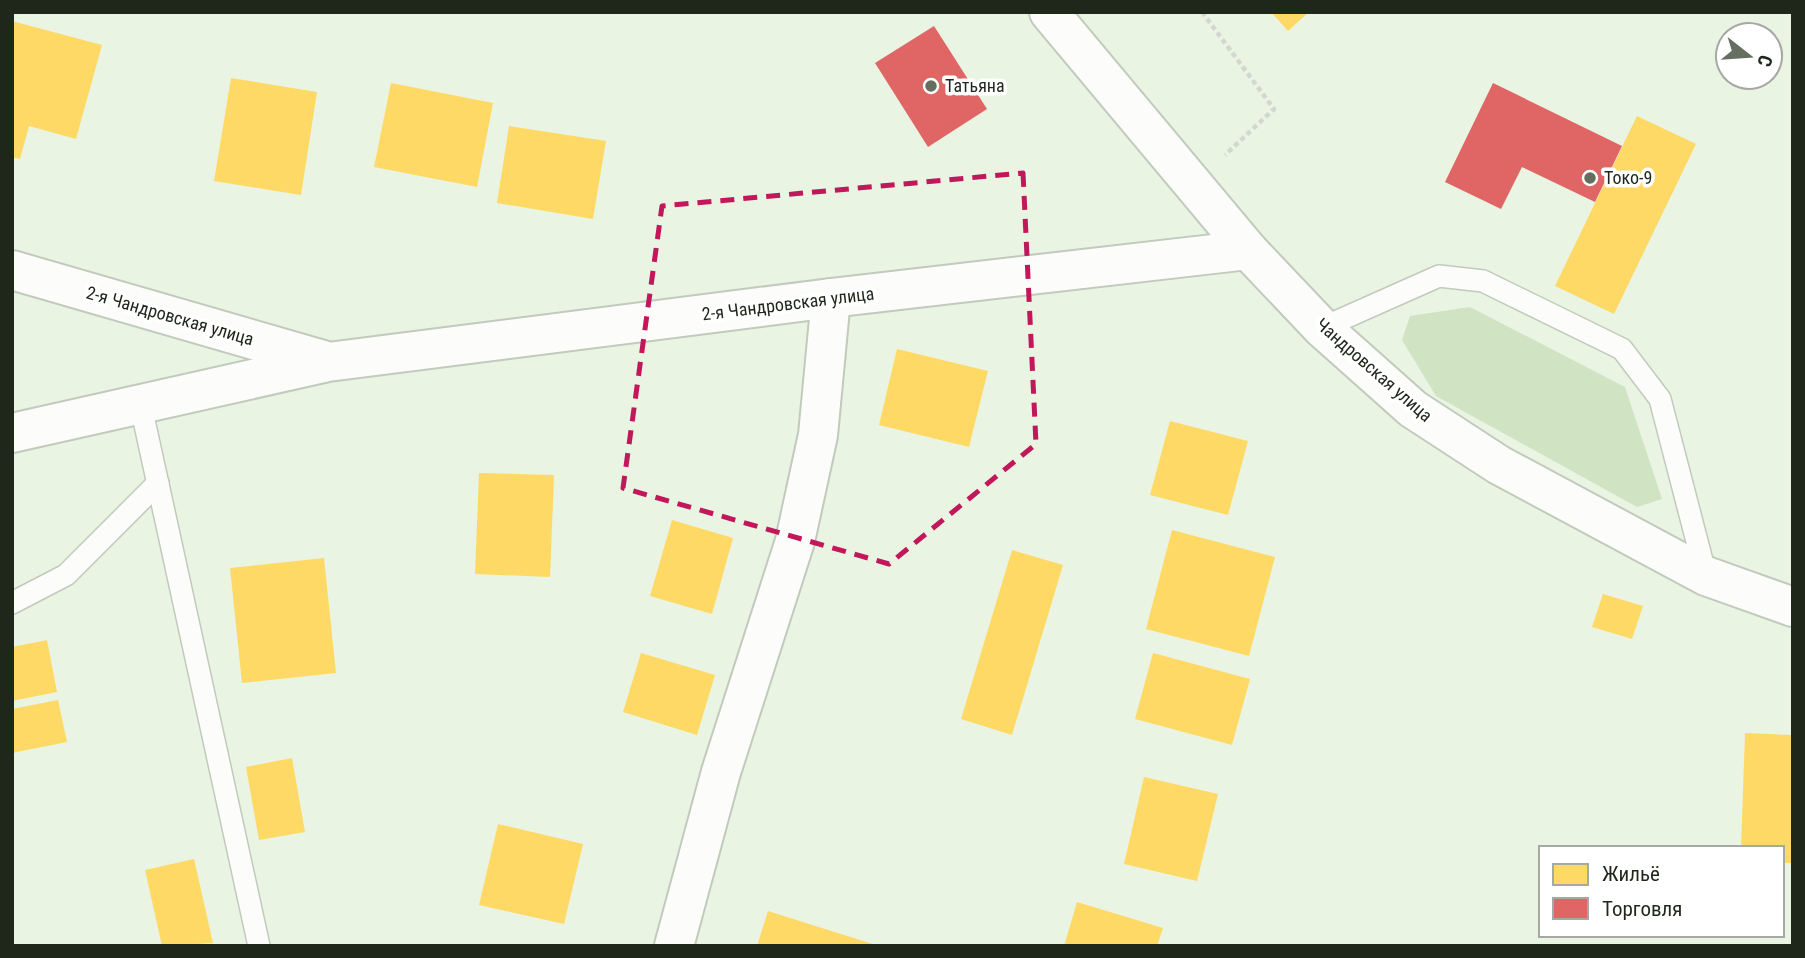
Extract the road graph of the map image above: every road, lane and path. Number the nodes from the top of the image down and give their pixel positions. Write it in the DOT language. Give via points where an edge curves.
graph roads {
  1 [pos="1049,12"];
  2 [pos="1202,12"];
  3 [pos="1193,185"];
  4 [pos="1248,250"];
  5 [pos="12,270"];
  6 [pos="831,298"];
  7 [pos="1322,328"];
  8 [pos="328,362"];
  9 [pos="140,402"];
  10 [pos="12,433"];
  11 [pos="158,483"];
  12 [pos="1706,576"];
  13 [pos="12,603"];
  14 [pos="1793,607"];
  15 [pos="259,946"];
  16 [pos="674,946"];
  1 -- 3 [label="street, Чандровская улица"];
  2 -- 3 [label="path" via="1274,109"];
  3 -- 4 [label="street, Чандровская улица"];
  4 -- 6 [label="street, 2-я Чандровская улица"];
  4 -- 7 [label="street, Чандровская улица"];
  5 -- 8 [label="street, 2-я Чандровская улица"];
  6 -- 8 [label="street, 2-я Чандровская улица"];
  6 -- 16 [label="street" via="818,435 795,541 721,772"];
  7 -- 12 [label="street, Чандровская улица" via="1413,409 1499,465"];
  7 -- 12 [label="lane" via="1439,276 1483,281 1622,349 1660,399"];
  8 -- 9 [label="street, 2-я Чандровская улица"];
  9 -- 10 [label="street, 2-я Чандровская улица"];
  9 -- 11 [label="lane"];
  11 -- 13 [label="lane" via="66,575"];
  11 -- 15 [label="lane"];
  12 -- 14 [label="street, Чандровская улица"];
}
